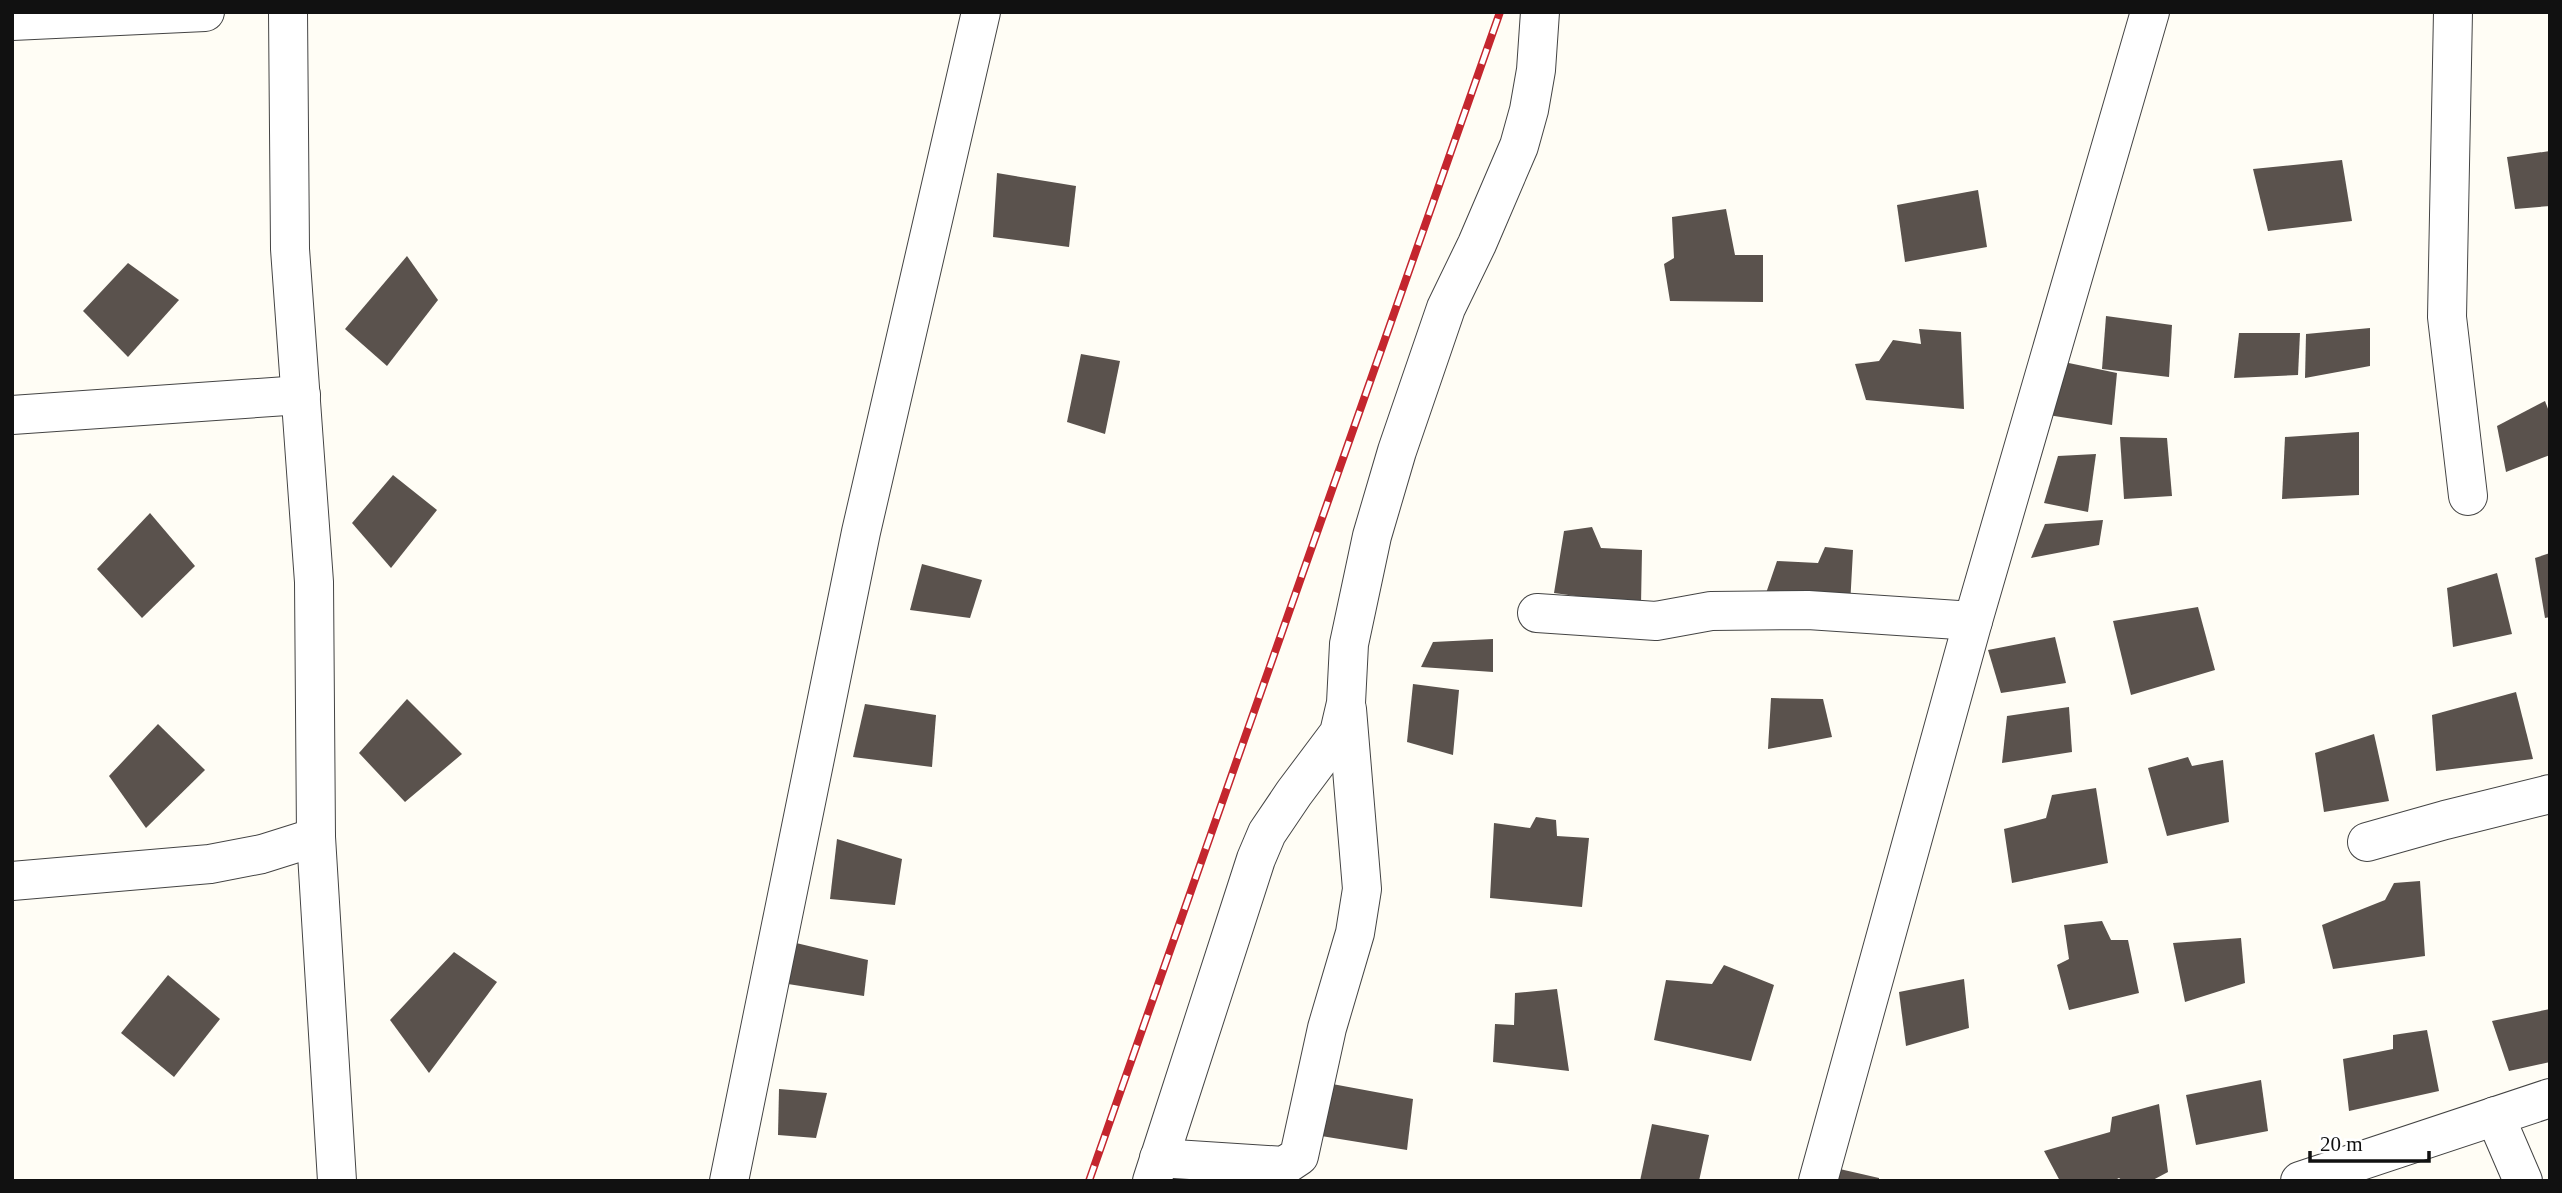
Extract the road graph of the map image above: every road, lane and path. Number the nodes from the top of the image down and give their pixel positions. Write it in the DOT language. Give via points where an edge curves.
graph roads {
  1 [pos="205,12"];
  2 [pos="289,12"];
  3 [pos="981,12"];
  4 [pos="1540,12"];
  5 [pos="2150,12"];
  6 [pos="2453,12"];
  7 [pos="125,15"];
  8 [pos="12,21"];
  9 [pos="301,395"];
  10 [pos="12,415"];
  11 [pos="2468,496"];
  12 [pos="1537,613"];
  13 [pos="1973,621"];
  14 [pos="1346,704"];
  15 [pos="2550,794"];
  16 [pos="316,837"];
  17 [pos="2367,842"];
  18 [pos="12,881"];
  19 [pos="2550,1098"];
  20 [pos="2495,1116"];
  21 [pos="1156,1170"];
  22 [pos="337,1181"];
  23 [pos="729,1181"];
  24 [pos="1818,1181"];
  25 [pos="2300,1181"];
  26 [pos="2523,1181"];
  1 -- 7 [label="street"];
  2 -- 9 [label="street" via="290,249"];
  3 -- 23 [label="street" via="861,532"];
  4 -- 14 [label="street" via="1533,83 1519,146 1446,308 1372,536 1349,643"];
  5 -- 13 [label="street"];
  6 -- 11 [label="street" via="2447,307"];
  7 -- 8 [label="street"];
  9 -- 10 [label="street"];
  9 -- 16 [label="street" via="314,582"];
  12 -- 13 [label="street" via="1656,621 1711,611 1808,610"];
  13 -- 24 [label="street"];
  14 -- 21 [label="street" via="1339,733 1267,833 1256,859"];
  14 -- 21 [label="street" via="1361,897 1298,1156 1284,1166"];
  15 -- 17 [label="street"];
  16 -- 18 [label="street" via="210,864"];
  16 -- 22 [label="street"];
  19 -- 20 [label="street"];
  20 -- 25 [label="street"];
  20 -- 26 [label="street"];
}
